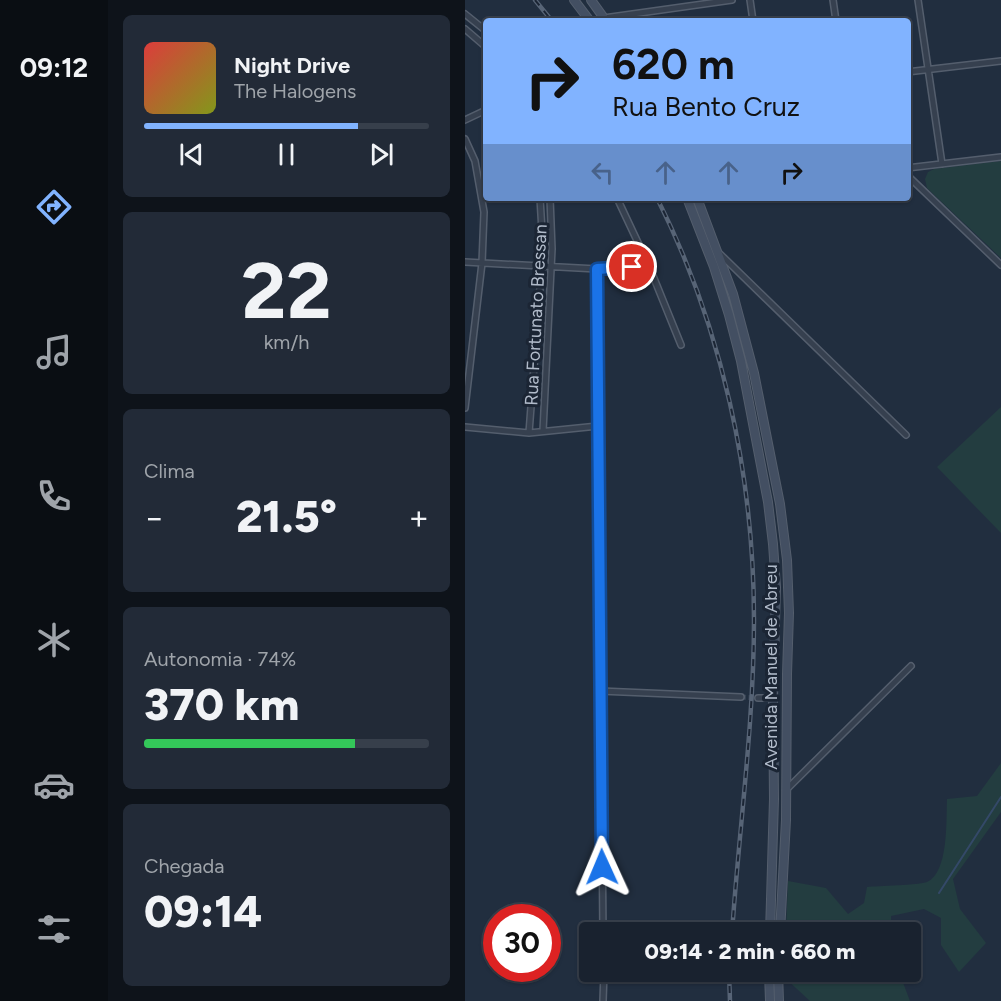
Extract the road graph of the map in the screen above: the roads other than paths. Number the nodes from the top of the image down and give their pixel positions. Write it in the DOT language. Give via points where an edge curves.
graph roads {
  1 [pos="574,0"];
  2 [pos="591,0"];
  3 [pos="666,0"];
  4 [pos="732,0"];
  5 [pos="750,0"];
  6 [pos="833,0"];
  7 [pos="918,0"];
  8 [pos="667,9"];
  9 [pos="465,14"];
  10 [pos="588,18"];
  11 [pos="604,18"];
  12 [pos="611,18"];
  13 [pos="753,18"];
  14 [pos="836,18"];
  15 [pos="465,29"];
  16 [pos="483,29"];
  17 [pos="483,44"];
  18 [pos="1001,61"];
  19 [pos="928,70"];
  20 [pos="911,72"];
  21 [pos="483,111"];
  22 [pos="465,120"];
  23 [pos="465,139"];
  24 [pos="1001,157"];
  25 [pos="942,164"];
  26 [pos="911,168"];
  27 [pos="911,179"];
  28 [pos="540,201"];
  29 [pos="550,201"];
  30 [pos="618,201"];
  31 [pos="688,201"];
  32 [pos="698,201"];
  33 [pos="718,252"];
  34 [pos="465,262"];
  35 [pos="482,263"];
  36 [pos="1001,265"];
  37 [pos="540,266"];
  38 [pos="551,266"];
  39 [pos="649,266"];
  40 [pos="597,269"];
  41 [pos="681,345"];
  42 [pos="465,408"];
  43 [pos="598,426"];
  44 [pos="465,427"];
  45 [pos="543,431"];
  46 [pos="529,432"];
  47 [pos="906,435"];
  48 [pos="911,666"];
  49 [pos="600,691"];
  50 [pos="741,697"];
  51 [pos="758,698"];
  52 [pos="773,698"];
  53 [pos="786,790"];
  54 [pos="603,922"];
  55 [pos="770,922"];
  56 [pos="780,922"];
  57 [pos="604,982"];
  58 [pos="769,982"];
  59 [pos="778,982"];
  60 [pos="603,1001"];
  61 [pos="770,1001"];
  62 [pos="779,1001"];
  1 -- 10 [label="main road"];
  2 -- 11 [label="main road"];
  3 -- 8 [label="street"];
  4 -- 8 [label="street"];
  5 -- 13 [label="street"];
  6 -- 14 [label="street"];
  7 -- 19 [label="street"];
  8 -- 12 [label="street"];
  9 -- 16 [label="street"];
  15 -- 17 [label="street"];
  18 -- 19 [label="street"];
  19 -- 20 [label="street"];
  19 -- 25 [label="street"];
  21 -- 22 [label="street"];
  23 -- 35 [label="street" via="475,161 485,212"];
  24 -- 25 [label="street"];
  25 -- 26 [label="street"];
  27 -- 36 [label="street"];
  28 -- 37 [label="street, Rua Fortunato Bressan"];
  29 -- 38 [label="street, Rua Fortunato Bressan"];
  30 -- 39 [label="street"];
  31 -- 52 [label="main road, Avenida Manuel de Abreu" via="729,315 749,396 768,502 776,587"];
  32 -- 33 [label="main road, Avenida Manuel de Abreu"];
  33 -- 47 [label="street"];
  33 -- 53 [label="main road, Avenida Manuel de Abreu" via="754,373 786,549"];
  34 -- 35 [label="street"];
  35 -- 37 [label="street"];
  35 -- 42 [label="street"];
  37 -- 38 [label="street"];
  37 -- 46 [label="street, Rua Fortunato Bressan"];
  38 -- 40 [label="street"];
  38 -- 45 [label="street, Rua Fortunato Bressan"];
  39 -- 40 [label="street"];
  39 -- 41 [label="street"];
  40 -- 43 [label="street"];
  43 -- 45 [label="street"];
  43 -- 49 [label="street"];
  44 -- 46 [label="street"];
  45 -- 46 [label="street"];
  48 -- 53 [label="street"];
  49 -- 50 [label="street"];
  49 -- 54 [label="street"];
  51 -- 52 [label="street"];
  52 -- 55 [label="main road, Avenida Manuel de Abreu"];
  53 -- 56 [label="main road, Avenida Manuel de Abreu"];
  57 -- 60 [label="street"];
  58 -- 61 [label="main road"];
  59 -- 62 [label="main road"];
}
